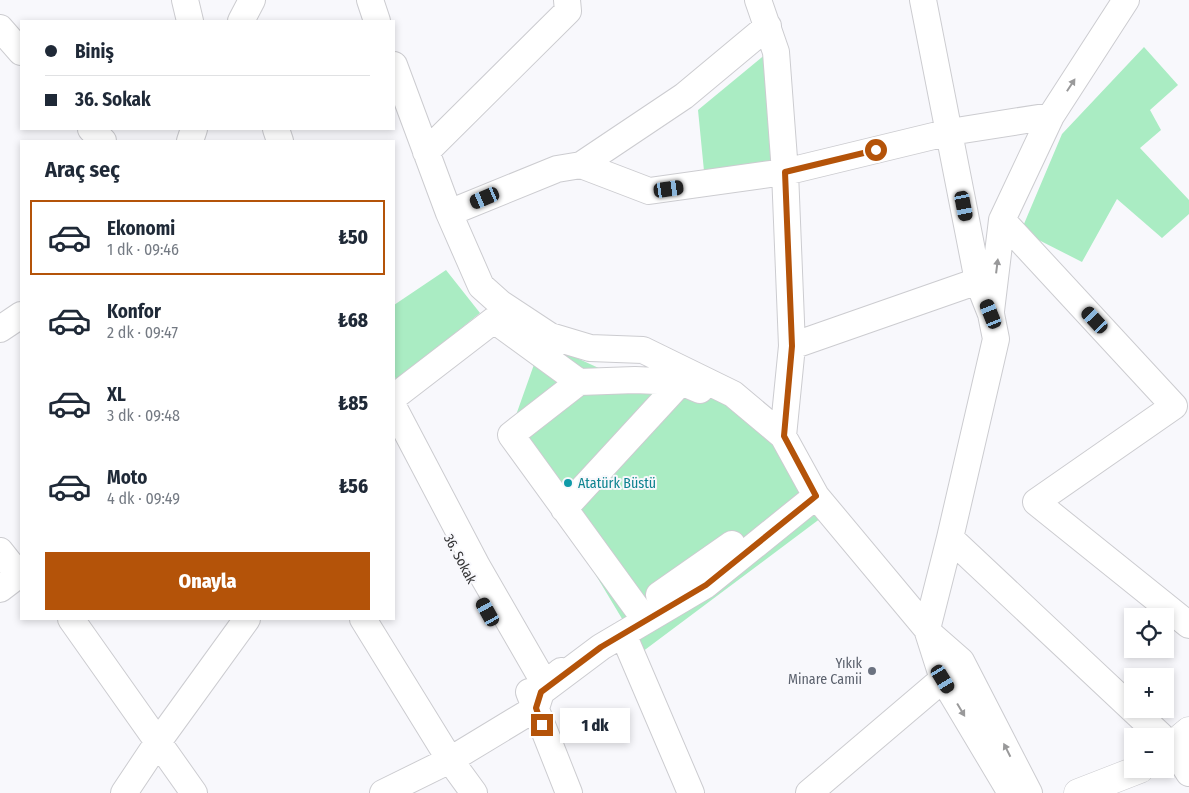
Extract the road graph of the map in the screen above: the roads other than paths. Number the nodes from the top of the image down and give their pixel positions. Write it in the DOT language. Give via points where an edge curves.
graph roads {
  1 [pos="185,0"];
  2 [pos="370,0"];
  3 [pos="567,0"];
  4 [pos="758,0"];
  5 [pos="923,0"];
  6 [pos="1126,0"];
  7 [pos="190,20"];
  8 [pos="378,20"];
  9 [pos="768,26"];
  10 [pos="0,28"];
  11 [pos="20,51"];
  12 [pos="395,68"];
  13 [pos="1050,116"];
  14 [pos="92,130"];
  15 [pos="950,132"];
  16 [pos="102,140"];
  17 [pos="426,152"];
  18 [pos="581,165"];
  19 [pos="785,172"];
  20 [pos="449,213"];
  21 [pos="1002,220"];
  22 [pos="978,281"];
  23 [pos="500,303"];
  24 [pos="991,314"];
  25 [pos="20,316"];
  26 [pos="0,329"];
  27 [pos="792,346"];
  28 [pos="579,382"];
  29 [pos="681,382"];
  30 [pos="395,389"];
  31 [pos="395,396"];
  32 [pos="1182,401"];
  33 [pos="395,410"];
  34 [pos="784,436"];
  35 [pos="395,440"];
  36 [pos="810,501"];
  37 [pos="564,509"];
  38 [pos="950,538"];
  39 [pos="0,551"];
  40 [pos="13,579"];
  41 [pos="638,610"];
  42 [pos="72,620"];
  43 [pos="246,620"];
  44 [pos="364,620"];
  45 [pos="1189,625"];
  46 [pos="928,631"];
  47 [pos="623,634"];
  48 [pos="943,679"];
  49 [pos="536,708"];
  50 [pos="1156,728"];
  51 [pos="158,742"];
  52 [pos="1174,748"];
  53 [pos="450,760"];
  54 [pos="1189,773"];
  55 [pos="1124,775"];
  56 [pos="1132,778"];
  57 [pos="124,793"];
  58 [pos="194,793"];
  59 [pos="383,793"];
  60 [pos="474,793"];
  61 [pos="569,793"];
  62 [pos="691,793"];
  63 [pos="809,793"];
  64 [pos="1011,793"];
  65 [pos="1030,793"];
  66 [pos="1078,793"];
  67 [pos="1118,793"];
  1 -- 7 [label="street"];
  2 -- 8 [label="street"];
  3 -- 17 [label="street" via="568,11"];
  4 -- 9 [label="street"];
  5 -- 15 [label="street"];
  13 -- 6 [label="street, one-way"];
  9 -- 18 [label="street" via="684,96"];
  9 -- 19 [label="street" via="776,52"];
  10 -- 11 [label="street"];
  12 -- 17 [label="street"];
  13 -- 15 [label="street"];
  13 -- 21 [label="street"];
  14 -- 16 [label="street"];
  15 -- 19 [label="street"];
  15 -- 22 [label="street"];
  17 -- 20 [label="street"];
  18 -- 19 [label="street" via="649,191"];
  18 -- 20 [label="street" via="557,169"];
  19 -- 27 [label="street"];
  20 -- 23 [label="street" via="481,286"];
  24 -- 21 [label="street, one-way"];
  21 -- 32 [label="street"];
  22 -- 24 [label="street"];
  22 -- 27 [label="street"];
  23 -- 30 [label="street"];
  23 -- 34 [label="street" via="550,336 590,348 643,350 733,394"];
  24 -- 38 [label="street" via="996,339"];
  25 -- 26 [label="street"];
  27 -- 34 [label="street"];
  28 -- 29 [label="street"];
  28 -- 31 [label="street" via="494,320"];
  28 -- 37 [label="street" via="511,435"];
  29 -- 36 [label="street" via="739,405 776,446"];
  29 -- 37 [label="street"];
  32 -- 45 [label="street" via="1036,502"];
  33 -- 41 [label="street" via="477,566 544,684"];
  34 -- 36 [label="street"];
  35 -- 49 [label="street, 36. Sokak" via="516,664"];
  36 -- 41 [label="street" via="749,542 743,536"];
  36 -- 46 [label="street"];
  36 -- 47 [label="street" via="706,585"];
  37 -- 41 [label="street"];
  38 -- 46 [label="street"];
  38 -- 50 [label="street"];
  39 -- 40 [label="street"];
  42 -- 51 [label="street"];
  43 -- 51 [label="street"];
  44 -- 53 [label="street"];
  46 -- 48 [label="street"];
  65 -- 46 [label="street, one-way" via="961,661"];
  47 -- 49 [label="street" via="541,692"];
  47 -- 62 [label="street"];
  48 -- 63 [label="street"];
  48 -- 64 [label="street, one-way"];
  49 -- 53 [label="street"];
  49 -- 61 [label="street, 36. Sokak"];
  51 -- 57 [label="street"];
  51 -- 58 [label="street"];
  52 -- 54 [label="street"];
  53 -- 59 [label="street"];
  53 -- 60 [label="street"];
  55 -- 66 [label="main road"];
  56 -- 67 [label="main road"];
}
